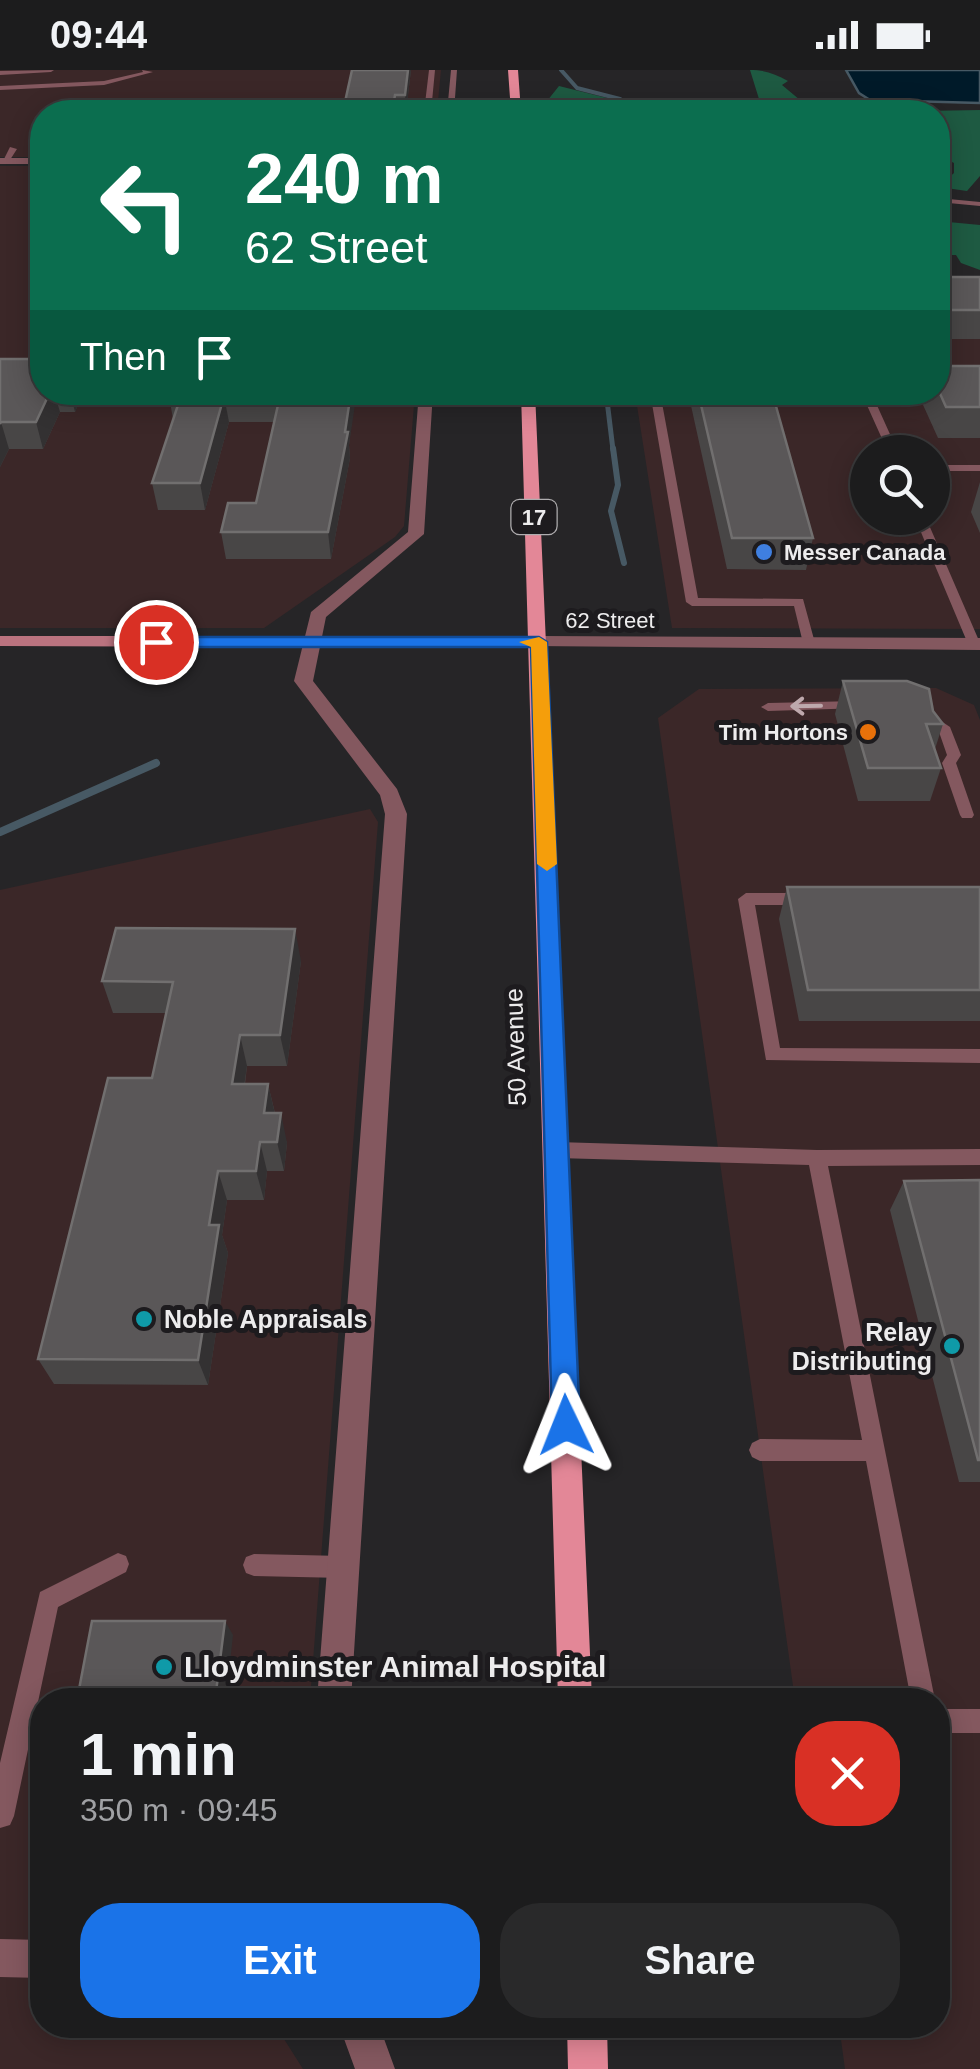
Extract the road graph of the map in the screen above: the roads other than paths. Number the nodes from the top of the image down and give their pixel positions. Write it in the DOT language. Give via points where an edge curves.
graph roads {
  1 [pos="51,70"];
  2 [pos="432,70"];
  3 [pos="454,70"];
  4 [pos="514,70"];
  5 [pos="26,71"];
  6 [pos="151,71"];
  7 [pos="0,72"];
  8 [pos="2,88"];
  9 [pos="429,100"];
  10 [pos="451,100"];
  11 [pos="515,100"];
  12 [pos="0,149"];
  13 [pos="2,161"];
  14 [pos="30,162"];
  15 [pos="950,201"];
  16 [pos="980,204"];
  17 [pos="425,405"];
  18 [pos="529,405"];
  19 [pos="657,405"];
  20 [pos="872,405"];
  21 [pos="885,435"];
  22 [pos="950,468"];
  23 [pos="980,468"];
  24 [pos="928,535"];
  25 [pos="0,641"];
  26 [pos="312,642"];
  27 [pos="539,642"];
  28 [pos="809,643"];
  29 [pos="978,649"];
  30 [pos="879,705"];
  31 [pos="768,707"];
  32 [pos="908,708"];
  33 [pos="966,815"];
  34 [pos="824,899"];
  35 [pos="980,1056"];
  36 [pos="556,1150"];
  37 [pos="817,1158"];
  38 [pos="980,1158"];
  39 [pos="760,1450"];
  40 [pos="875,1451"];
  41 [pos="118,1564"];
  42 [pos="254,1564"];
  43 [pos="343,1567"];
  44 [pos="335,1688"];
  45 [pos="576,1688"];
  46 [pos="921,1688"];
  47 [pos="950,1720"];
  48 [pos="980,1721"];
  49 [pos="1,1816"];
  50 [pos="0,1958"];
  51 [pos="30,1959"];
  52 [pos="364,2038"];
  53 [pos="587,2038"];
  54 [pos="375,2069"];
  55 [pos="588,2069"];
  1 -- 5 [label="lane"];
  2 -- 9 [label="lane"];
  3 -- 10 [label="lane"];
  4 -- 11 [label="main road"];
  5 -- 7 [label="lane"];
  5 -- 8 [label="lane"];
  6 -- 8 [label="lane" via="104,83"];
  12 -- 13 [label="lane" via="13,149"];
  13 -- 14 [label="street"];
  15 -- 16 [label="lane"];
  17 -- 26 [label="street" via="416,534 334,596 317,616"];
  18 -- 27 [label="main road, 50 Avenue / 17"];
  19 -- 28 [label="lane" via="692,602 798,602"];
  20 -- 21 [label="lane"];
  22 -- 23 [label="lane"];
  24 -- 29 [label="lane"];
  25 -- 26 [label="main road, 62 Street"];
  26 -- 27 [label="main road, 62 Street"];
  26 -- 43 [label="street" via="303,681 390,794 396,814"];
  27 -- 28 [label="street, 62 Street"];
  27 -- 36 [label="main road, 50 Avenue / 17"];
  28 -- 29 [label="street, 62 Street"];
  30 -- 31 [label="lane, one-way"];
  32 -- 33 [label="lane" via="932,719 928,729 939,756 950,762"];
  34 -- 35 [label="lane" via="746,898 772,1055"];
  36 -- 37 [label="lane"];
  36 -- 45 [label="main road, 50 Avenue / 17"];
  37 -- 38 [label="lane"];
  37 -- 40 [label="lane"];
  39 -- 40 [label="lane"];
  40 -- 46 [label="lane"];
  41 -- 49 [label="lane" via="48,1600"];
  42 -- 43 [label="lane"];
  43 -- 44 [label="street"];
  47 -- 48 [label="lane"];
  50 -- 51 [label="street"];
  52 -- 54 [label="street"];
  53 -- 55 [label="main road"];
}
